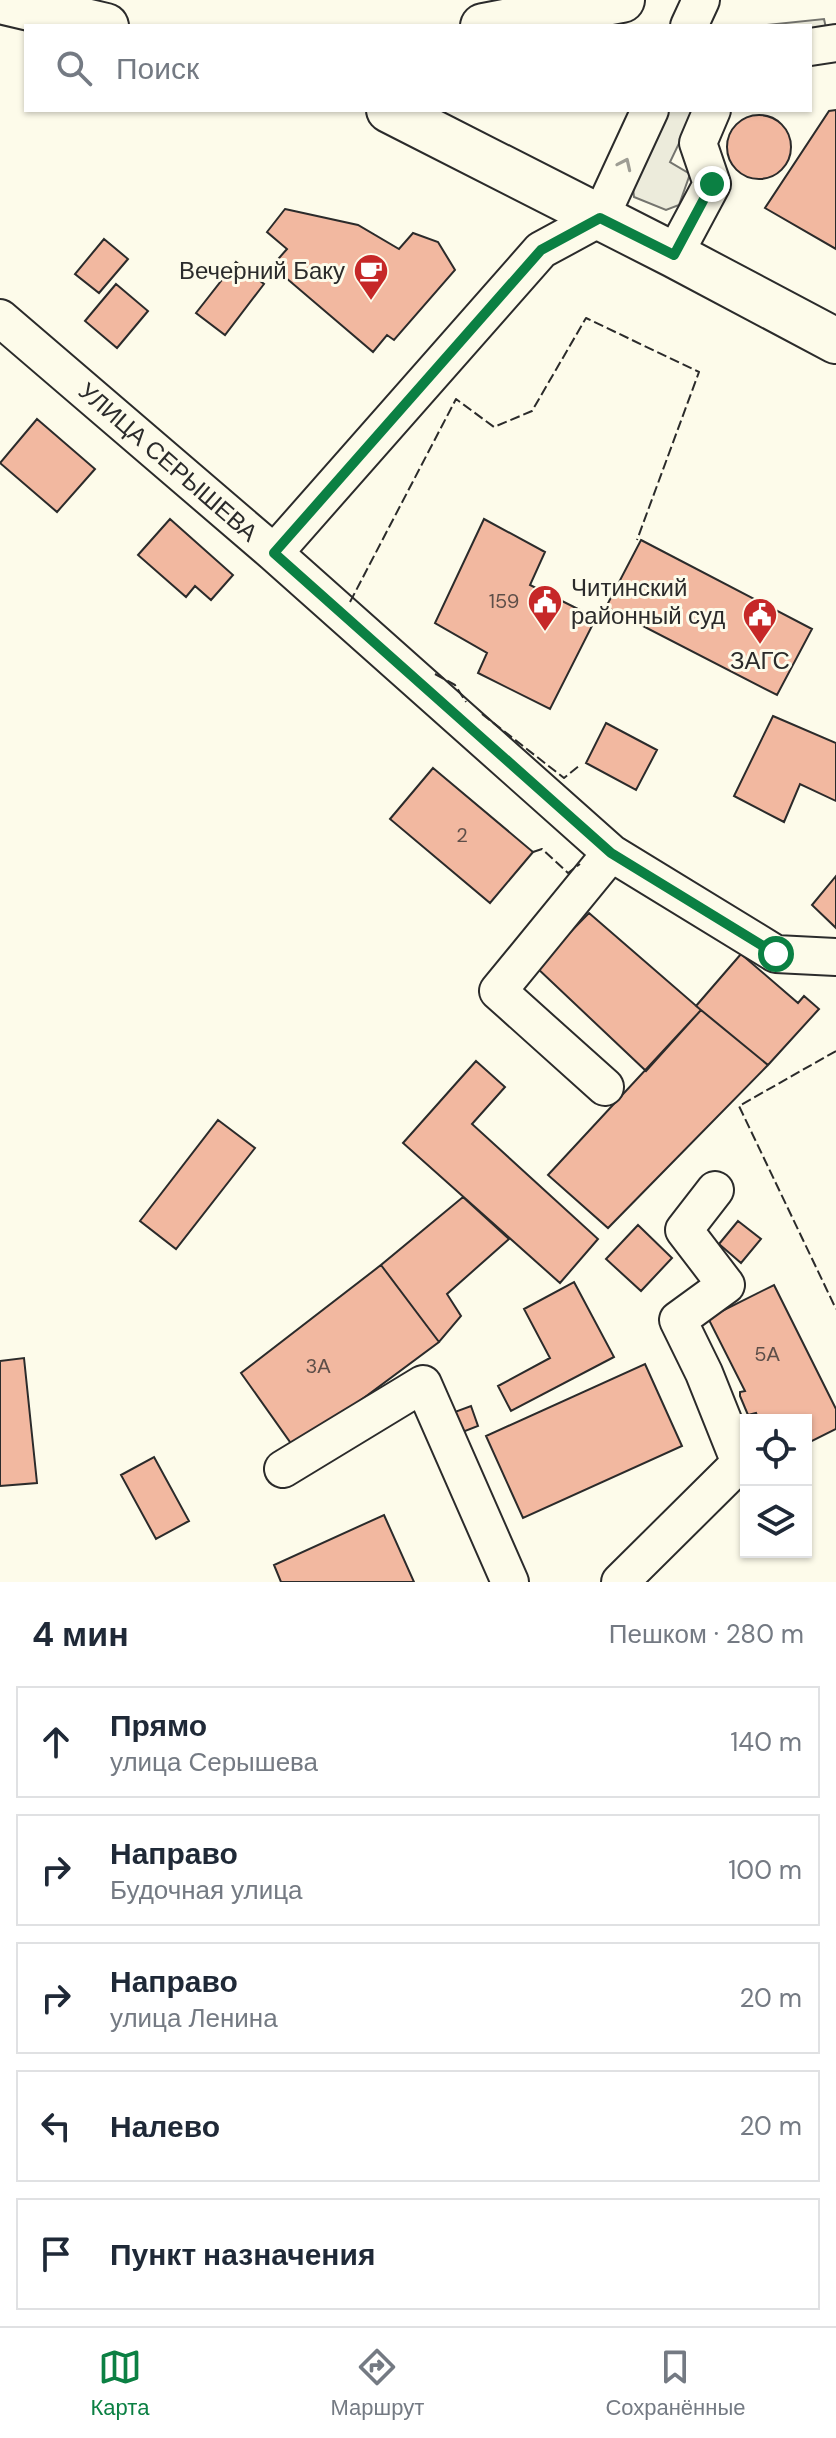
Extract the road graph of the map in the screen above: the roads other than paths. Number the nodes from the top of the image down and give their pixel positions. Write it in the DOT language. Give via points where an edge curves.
graph roads {
  1 [pos="622,0"];
  2 [pos="701,0"];
  3 [pos="0,1"];
  4 [pos="87,22"];
  5 [pos="494,24"];
  6 [pos="690,24"];
  7 [pos="836,43"];
  8 [pos="812,47"];
  9 [pos="393,112"];
  10 [pos="649,112"];
  11 [pos="711,112"];
  12 [pos="600,218"];
  13 [pos="674,255"];
  14 [pos="0,318"];
  15 [pos="836,341"];
  16 [pos="274,553"];
  17 [pos="611,853"];
  18 [pos="836,957"];
  19 [pos="605,1087"];
  20 [pos="715,1190"];
  21 [pos="283,1469"];
  22 [pos="510,1582"];
  23 [pos="620,1582"];
  1 -- 5 [label="main road"];
  2 -- 6 [label="street"];
  3 -- 4 [label="main road"];
  7 -- 8 [label="street"];
  9 -- 12 [label="main road"];
  12 -- 10 [label="street, one-way"];
  11 -- 13 [label="street" via="698,143 712,184"];
  12 -- 13 [label="main road"];
  12 -- 16 [label="street" via="541,250"];
  13 -- 15 [label="main road"];
  14 -- 16 [label="street, УЛИЦА СЕРЫШЕВА"];
  16 -- 17 [label="street, УЛИЦА СЕРЫШЕВА"];
  17 -- 18 [label="street, УЛИЦА СЕРЫШЕВА" via="776,954"];
  17 -- 19 [label="street" via="498,991"];
  20 -- 23 [label="street" via="684,1230 726,1285 678,1320 740,1463"];
  21 -- 22 [label="street" via="423,1384"];
}
